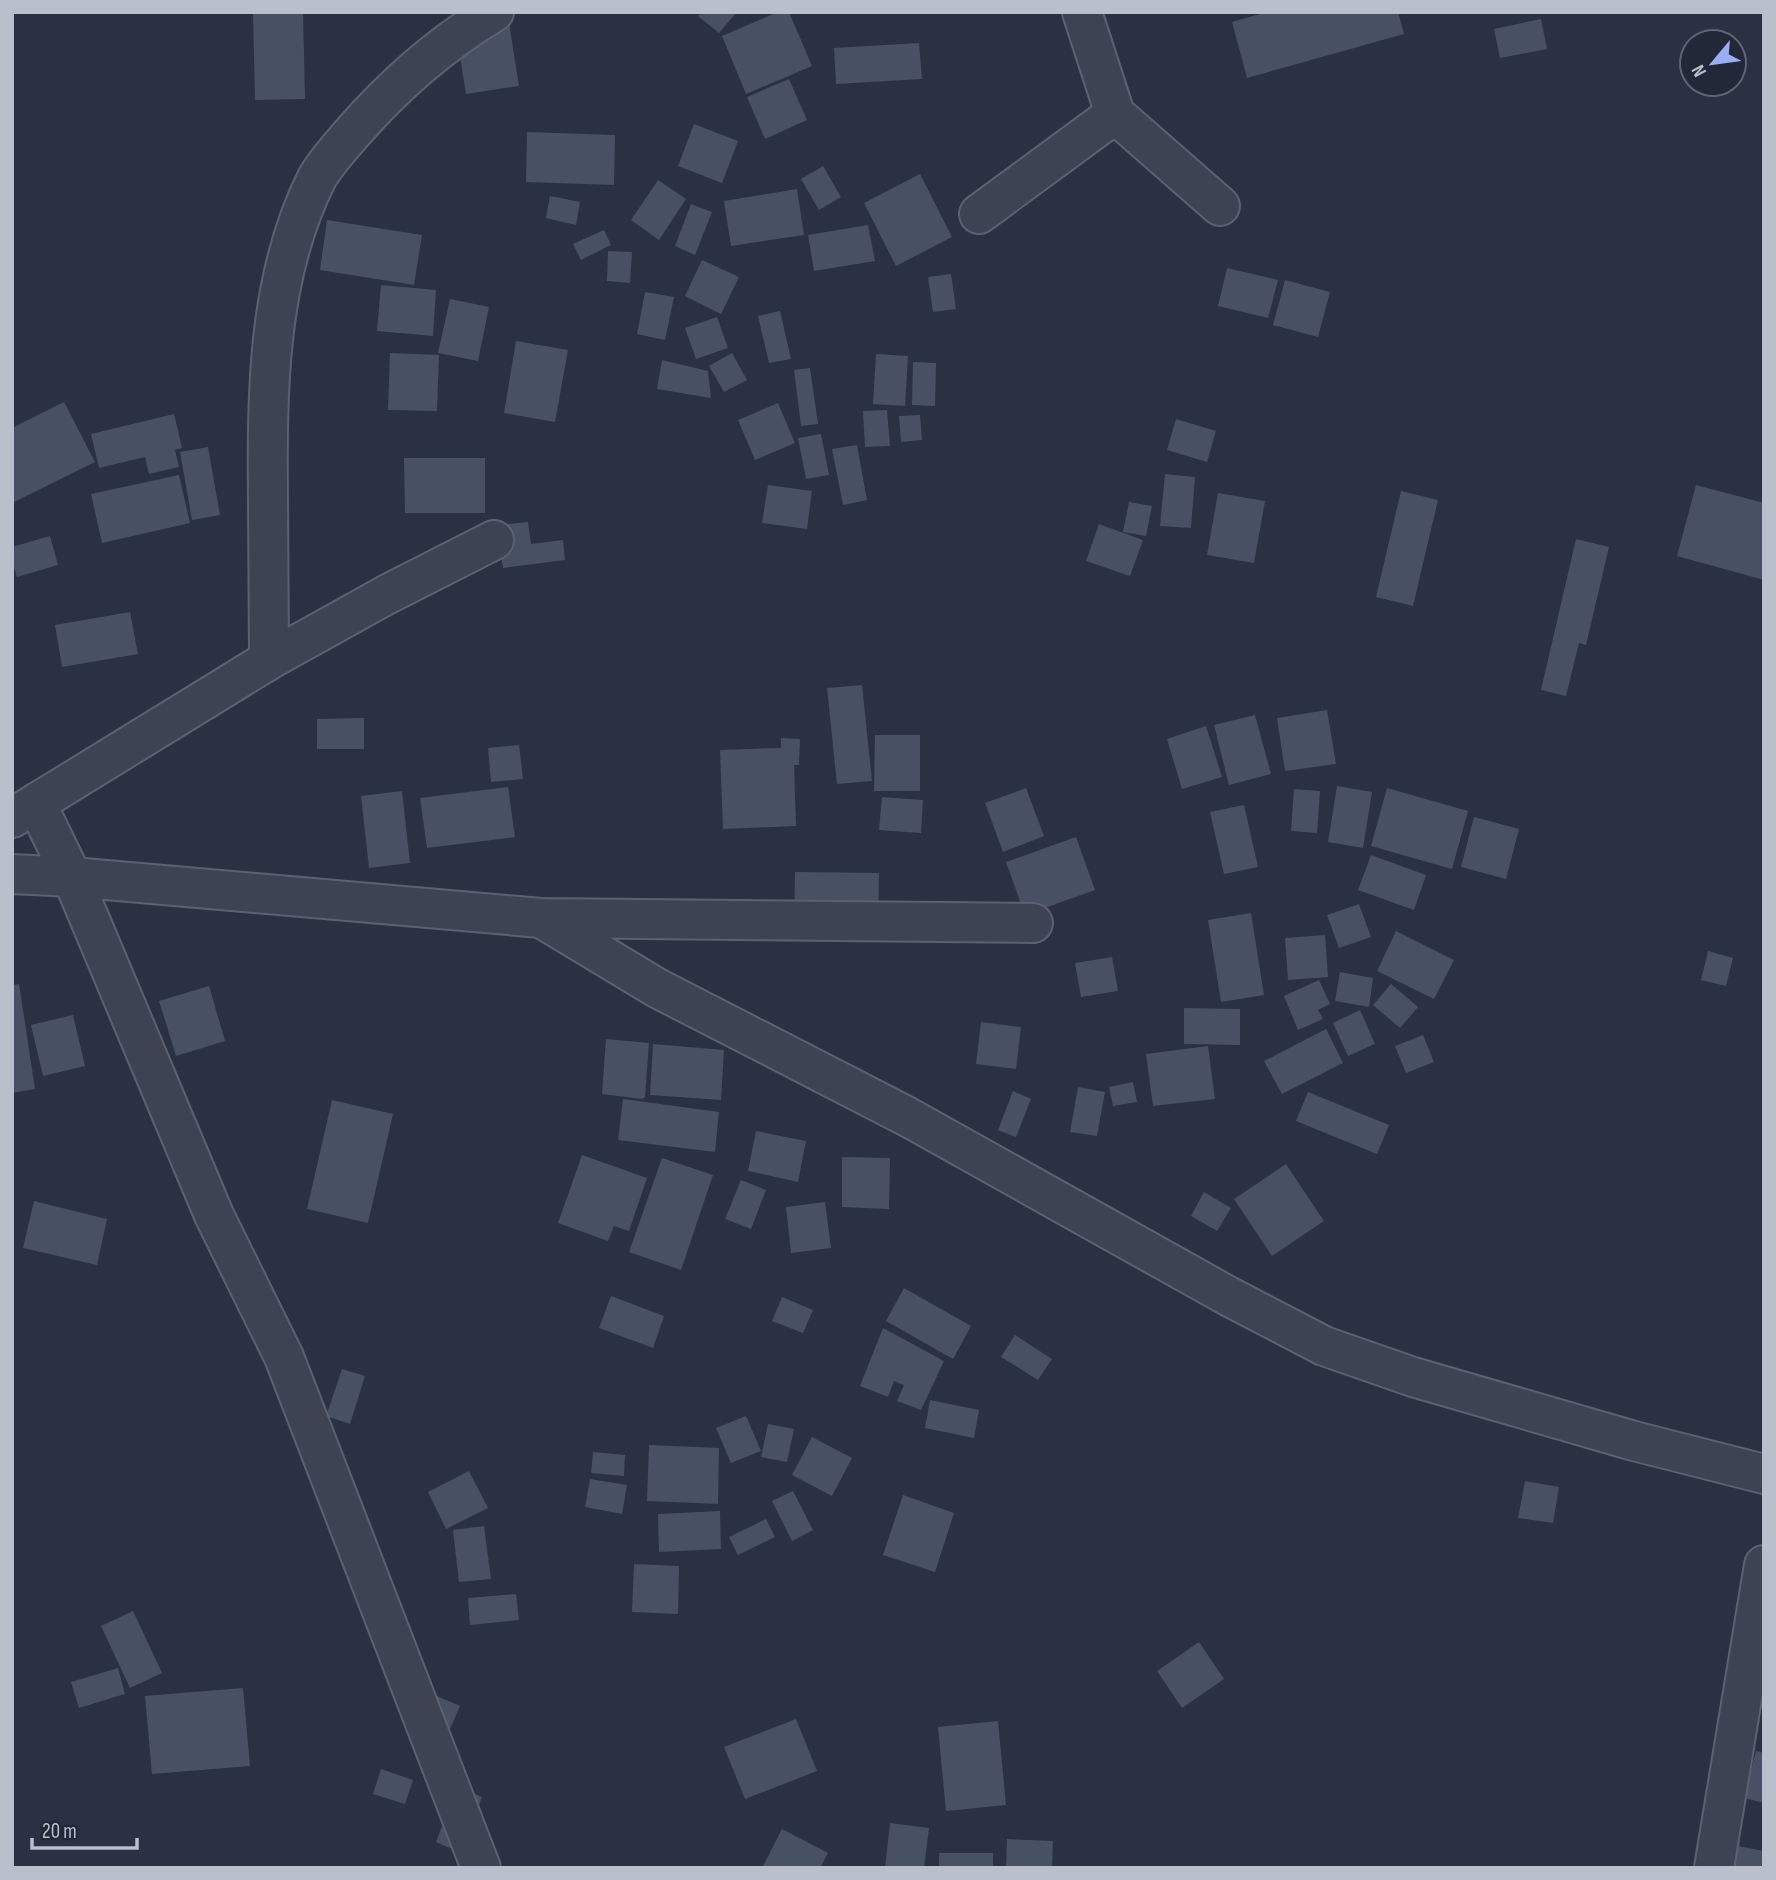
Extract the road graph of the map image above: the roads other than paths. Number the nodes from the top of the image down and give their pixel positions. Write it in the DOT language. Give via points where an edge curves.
graph roads {
  1 [pos="494,12"];
  2 [pos="1082,12"];
  3 [pos="1115,114"];
  4 [pos="1220,206"];
  5 [pos="979,214"];
  6 [pos="494,540"];
  7 [pos="270,660"];
  8 [pos="24,810"];
  9 [pos="12,874"];
  10 [pos="72,877"];
  11 [pos="541,918"];
  12 [pos="1033,923"];
  13 [pos="1764,1474"];
  14 [pos="1764,1565"];
  15 [pos="481,1868"];
  16 [pos="1714,1868"];
  1 -- 7 [label="street" via="461,32 384,97 318,175 301,215 284,271 269,378"];
  2 -- 3 [label="street"];
  3 -- 4 [label="street"];
  3 -- 5 [label="street"];
  6 -- 7 [label="street"];
  7 -- 8 [label="street"];
  8 -- 10 [label="street"];
  9 -- 10 [label="street"];
  10 -- 11 [label="street"];
  10 -- 15 [label="street" via="214,1215 284,1357"];
  11 -- 12 [label="street"];
  11 -- 13 [label="street" via="657,988 908,1117 1324,1346 1413,1377"];
  14 -- 16 [label="street"];
}
